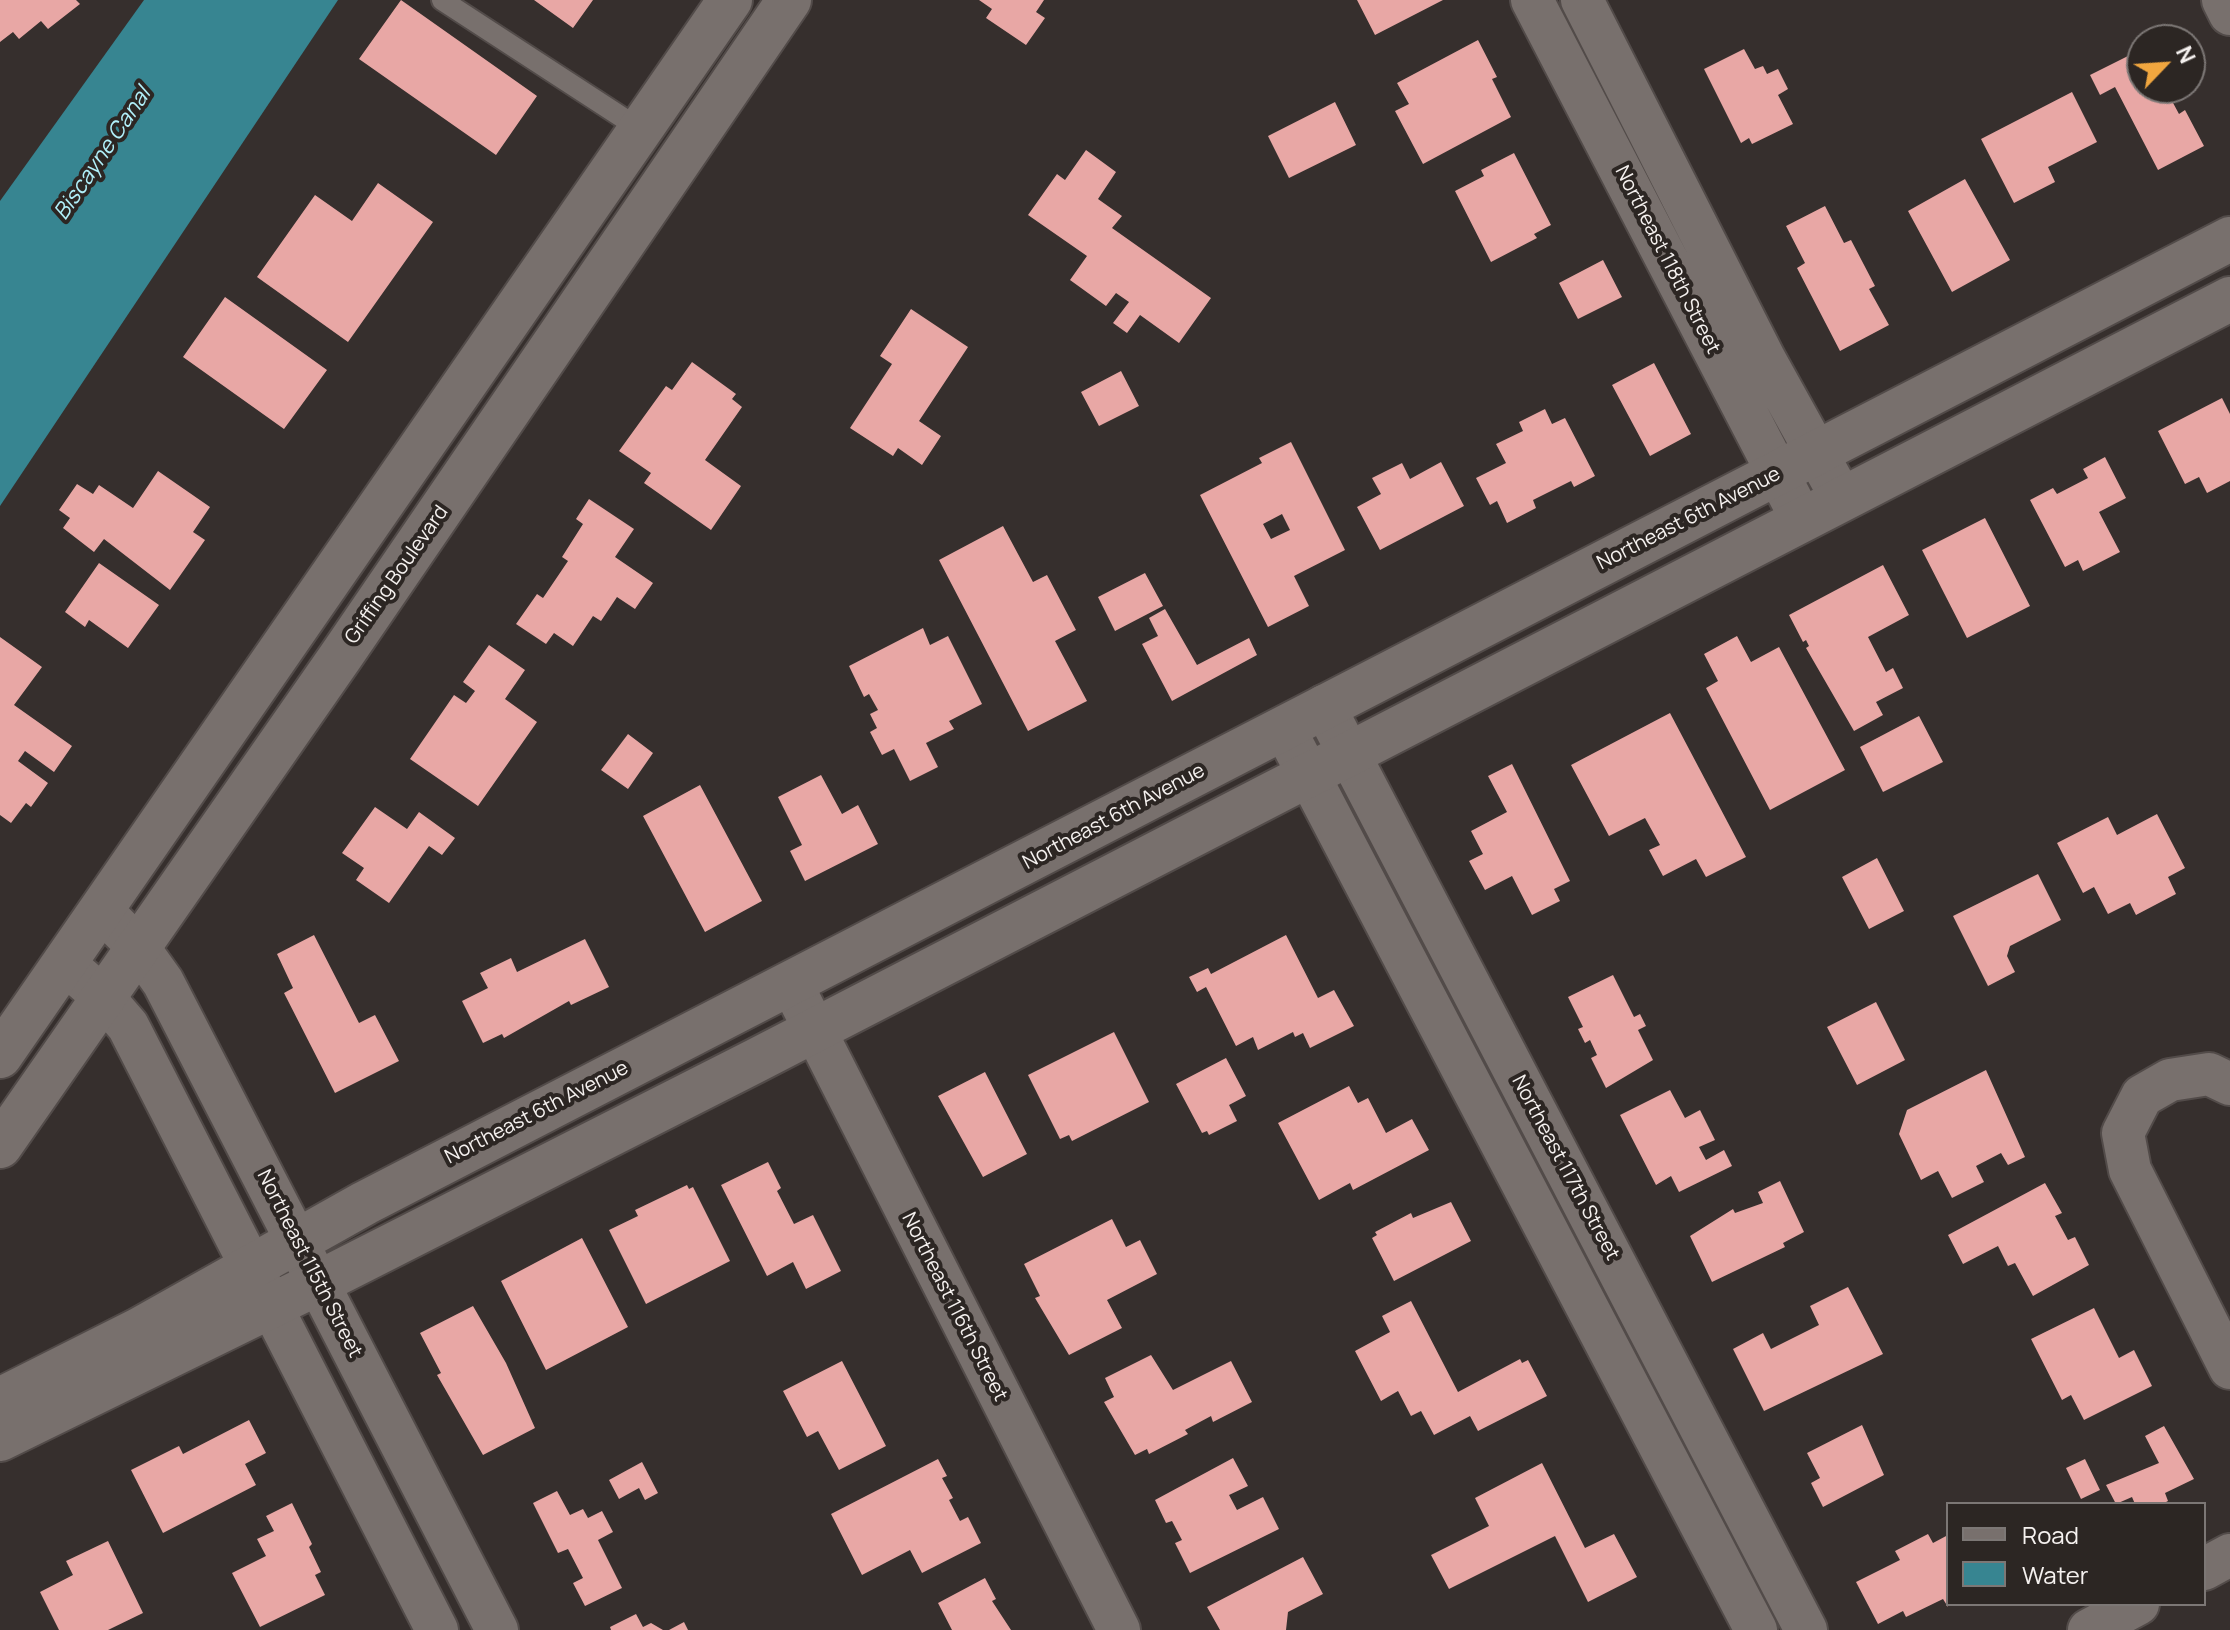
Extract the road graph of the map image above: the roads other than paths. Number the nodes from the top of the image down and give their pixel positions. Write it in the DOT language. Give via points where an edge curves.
graph roads {
  1 [pos="442,0"];
  2 [pos="730,0"];
  3 [pos="789,0"];
  4 [pos="1532,0"];
  5 [pos="1582,0"];
  6 [pos="2223,0"];
  7 [pos="2230,14"];
  8 [pos="640,129"];
  9 [pos="2230,239"];
  10 [pos="2230,299"];
  11 [pos="1817,452"];
  12 [pos="1778,473"];
  13 [pos="1842,499"];
  14 [pos="1802,520"];
  15 [pos="1324,706"];
  16 [pos="1284,728"];
  17 [pos="1348,754"];
  18 [pos="1308,774"];
  19 [pos="102,911"];
  20 [pos="138,947"];
  21 [pos="64,963"];
  22 [pos="791,983"];
  23 [pos="103,997"];
  24 [pos="813,1029"];
  25 [pos="0,1056"];
  26 [pos="2230,1084"];
  27 [pos="0,1146"];
  28 [pos="298,1239"];
  29 [pos="252,1266"];
  30 [pos="318,1283"];
  31 [pos="270,1305"];
  32 [pos="2230,1368"];
  33 [pos="0,1400"];
  34 [pos="0,1439"];
  35 [pos="2230,1555"];
  36 [pos="2206,1568"];
  37 [pos="2134,1606"];
  38 [pos="437,1630"];
  39 [pos="497,1630"];
  40 [pos="1119,1630"];
  41 [pos="1756,1630"];
  42 [pos="1806,1630"];
  43 [pos="2089,1630"];
  1 -- 8 [label="lane"];
  2 -- 8 [label="main road"];
  3 -- 20 [label="main road, Griffing Boulevard"];
  4 -- 12 [label="street, Northeast 118th Street"];
  5 -- 11 [label="street"];
  6 -- 7 [label="street"];
  8 -- 19 [label="main road"];
  9 -- 11 [label="main road, Northeast 6th Avenue"];
  10 -- 13 [label="main road"];
  11 -- 12 [label="main road, Northeast 6th Avenue"];
  11 -- 13 [label="street"];
  12 -- 14 [label="street, Northeast 118th Street"];
  12 -- 15 [label="main road, Northeast 6th Avenue"];
  13 -- 14 [label="main road"];
  14 -- 17 [label="main road"];
  15 -- 16 [label="main road, Northeast 6th Avenue"];
  15 -- 17 [label="street, Northeast 117th Street"];
  16 -- 18 [label="street"];
  16 -- 22 [label="main road, Northeast 6th Avenue"];
  17 -- 18 [label="main road"];
  17 -- 42 [label="street, Northeast 117th Street"];
  18 -- 24 [label="main road"];
  18 -- 41 [label="street"];
  19 -- 20 [label="street, Northeast 115th Street"];
  19 -- 21 [label="main road"];
  20 -- 23 [label="main road, Griffing Boulevard"];
  20 -- 28 [label="street, Northeast 115th Street" via="163,982"];
  21 -- 23 [label="street"];
  21 -- 25 [label="main road"];
  22 -- 24 [label="street, Northeast 116th Street"];
  22 -- 28 [label="main road, Northeast 6th Avenue"];
  23 -- 27 [label="main road, Griffing Boulevard"];
  23 -- 29 [label="street" via="128,1026"];
  24 -- 30 [label="main road"];
  24 -- 40 [label="street, Northeast 116th Street"];
  26 -- 32 [label="street" via="2209,1074 2170,1080 2142,1096 2123,1133 2130,1170"];
  28 -- 29 [label="main road, Northeast 6th Avenue"];
  28 -- 30 [label="street, Northeast 115th Street"];
  29 -- 31 [label="street"];
  29 -- 33 [label="main road, Northeast 6th Avenue"];
  30 -- 31 [label="main road"];
  30 -- 39 [label="street, Northeast 115th Street"];
  31 -- 34 [label="main road"];
  31 -- 38 [label="street"];
  35 -- 36 [label="street"];
  37 -- 43 [label="street"];
}
